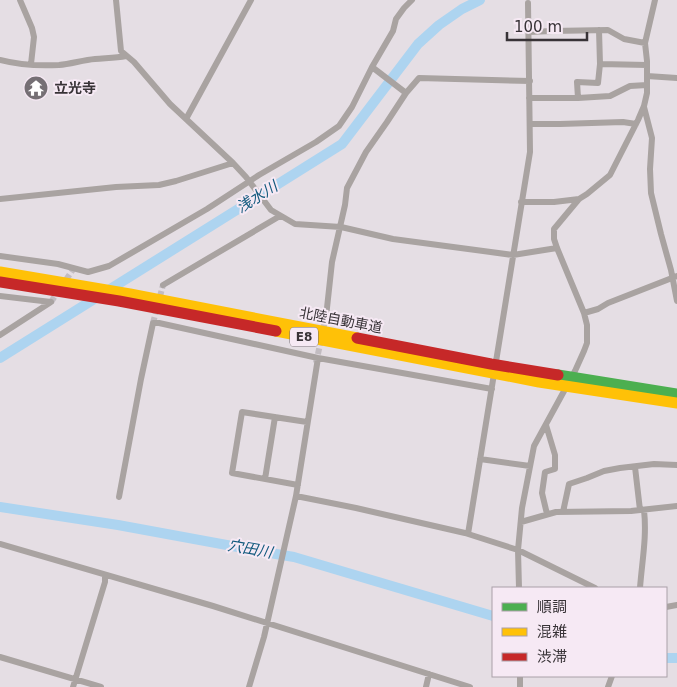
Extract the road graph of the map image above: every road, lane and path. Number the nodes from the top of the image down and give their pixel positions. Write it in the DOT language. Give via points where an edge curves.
graph roads {
  1 [pos="20,0"];
  2 [pos="116,0"];
  3 [pos="251,0"];
  4 [pos="412,0"];
  5 [pos="655,0"];
  6 [pos="528,3"];
  7 [pos="598,30"];
  8 [pos="529,32"];
  9 [pos="645,43"];
  10 [pos="126,56"];
  11 [pos="0,60"];
  12 [pos="31,64"];
  13 [pos="600,64"];
  14 [pos="648,65"];
  15 [pos="372,67"];
  16 [pos="647,76"];
  17 [pos="677,78"];
  18 [pos="530,80"];
  19 [pos="647,86"];
  20 [pos="404,92"];
  21 [pos="529,98"];
  22 [pos="578,98"];
  23 [pos="644,106"];
  24 [pos="186,119"];
  25 [pos="530,124"];
  26 [pos="636,124"];
  27 [pos="233,164"];
  28 [pos="0,199"];
  29 [pos="579,199"];
  30 [pos="521,202"];
  31 [pos="280,216"];
  32 [pos="341,227"];
  33 [pos="557,248"];
  34 [pos="513,255"];
  35 [pos="0,256"];
  36 [pos="0,272"];
  37 [pos="675,277"];
  38 [pos="0,282"];
  39 [pos="163,285"];
  40 [pos="0,296"];
  41 [pos="677,301"];
  42 [pos="584,313"];
  43 [pos="326,317"];
  44 [pos="0,336"];
  45 [pos="317,361"];
  46 [pos="490,368"];
  47 [pos="492,389"];
  48 [pos="677,394"];
  49 [pos="677,403"];
  50 [pos="275,417"];
  51 [pos="307,422"];
  52 [pos="546,425"];
  53 [pos="480,459"];
  54 [pos="677,465"];
  55 [pos="530,466"];
  56 [pos="635,467"];
  57 [pos="265,479"];
  58 [pos="298,485"];
  59 [pos="296,496"];
  60 [pos="119,497"];
  61 [pos="677,505"];
  62 [pos="642,510"];
  63 [pos="563,512"];
  64 [pos="547,514"];
  65 [pos="521,522"];
  66 [pos="468,534"];
  67 [pos="0,544"];
  68 [pos="518,550"];
  69 [pos="105,575"];
  70 [pos="519,587"];
  71 [pos="593,587"];
  72 [pos="640,587"];
  73 [pos="267,623"];
  74 [pos="0,656"];
  75 [pos="429,674"];
  76 [pos="76,679"];
  77 [pos="74,687"];
  78 [pos="101,687"];
  79 [pos="249,687"];
  80 [pos="426,687"];
  81 [pos="470,687"];
  1 -- 12 [label="street" via="34,37"];
  2 -- 10 [label="street" via="121,51"];
  3 -- 24 [label="street"];
  4 -- 15 [label="street" via="396,19 393,31"];
  5 -- 9 [label="street"];
  6 -- 8 [label="street"];
  7 -- 8 [label="street"];
  7 -- 9 [label="street" via="608,30 624,39"];
  7 -- 13 [label="street"];
  8 -- 18 [label="street"];
  9 -- 14 [label="street"];
  10 -- 12 [label="street" via="60,65"];
  10 -- 24 [label="street"];
  11 -- 12 [label="street"];
  13 -- 14 [label="street"];
  13 -- 22 [label="street" via="598,82 576,82"];
  14 -- 16 [label="street"];
  15 -- 20 [label="street"];
  15 -- 35 [label="street" via="339,126 109,266 88,272 58,264"];
  16 -- 17 [label="street"];
  16 -- 19 [label="street"];
  18 -- 20 [label="street" via="419,78"];
  18 -- 21 [label="street"];
  19 -- 22 [label="street" via="630,86 610,96"];
  19 -- 23 [label="street"];
  20 -- 32 [label="street" via="347,188"];
  21 -- 22 [label="street"];
  21 -- 25 [label="street"];
  23 -- 26 [label="street"];
  23 -- 37 [label="street" via="652,138 651,193"];
  24 -- 27 [label="street"];
  25 -- 26 [label="street"];
  25 -- 30 [label="street" via="530,152"];
  26 -- 29 [label="street" via="610,175"];
  27 -- 28 [label="street" via="176,182"];
  27 -- 31 [label="street" via="271,210"];
  29 -- 30 [label="street"];
  29 -- 33 [label="street" via="554,229"];
  30 -- 34 [label="street"];
  31 -- 32 [label="street" via="295,224"];
  31 -- 39 [label="street"];
  32 -- 34 [label="street" via="393,239"];
  32 -- 43 [label="street" via="332,262"];
  33 -- 34 [label="street"];
  33 -- 42 [label="street"];
  34 -- 47 [label="street"];
  36 -- 46 [label="highway, 北陸自動車道 / E8" via="130,294"];
  37 -- 41 [label="street"];
  37 -- 42 [label="street"];
  38 -- 46 [label="highway, 北陸自動車道 / E8"];
  40 -- 44 [label="street" via="51,302"];
  42 -- 52 [label="street" via="587,342"];
  45 -- 47 [label="street"];
  45 -- 51 [label="street"];
  45 -- 60 [label="street" via="153,323"];
  46 -- 48 [label="highway, 北陸自動車道 / E8"];
  46 -- 49 [label="highway, 北陸自動車道 / E8" via="588,390"];
  47 -- 53 [label="street"];
  50 -- 51 [label="street"];
  50 -- 57 [label="street"];
  50 -- 57 [label="street" via="242,412 232,473"];
  51 -- 58 [label="street"];
  52 -- 55 [label="street" via="534,446"];
  52 -- 64 [label="street" via="556,454 555,469 545,472 542,493"];
  53 -- 55 [label="street"];
  53 -- 66 [label="street"];
  54 -- 56 [label="street"];
  55 -- 65 [label="street"];
  56 -- 62 [label="street"];
  56 -- 63 [label="street" via="604,471 569,484"];
  57 -- 58 [label="street"];
  58 -- 59 [label="street"];
  59 -- 66 [label="street"];
  59 -- 73 [label="street"];
  61 -- 62 [label="street"];
  62 -- 63 [label="street"];
  62 -- 72 [label="street" via="645,543"];
  63 -- 64 [label="street"];
  64 -- 65 [label="street"];
  65 -- 68 [label="street"];
  66 -- 68 [label="street"];
  67 -- 69 [label="street"];
  68 -- 70 [label="street"];
  68 -- 71 [label="street"];
  69 -- 73 [label="street"];
  69 -- 76 [label="street"];
  73 -- 75 [label="street"];
  73 -- 79 [label="street"];
  74 -- 76 [label="street"];
  75 -- 80 [label="street"];
  75 -- 81 [label="street"];
  76 -- 77 [label="street"];
  76 -- 78 [label="street"];
}
